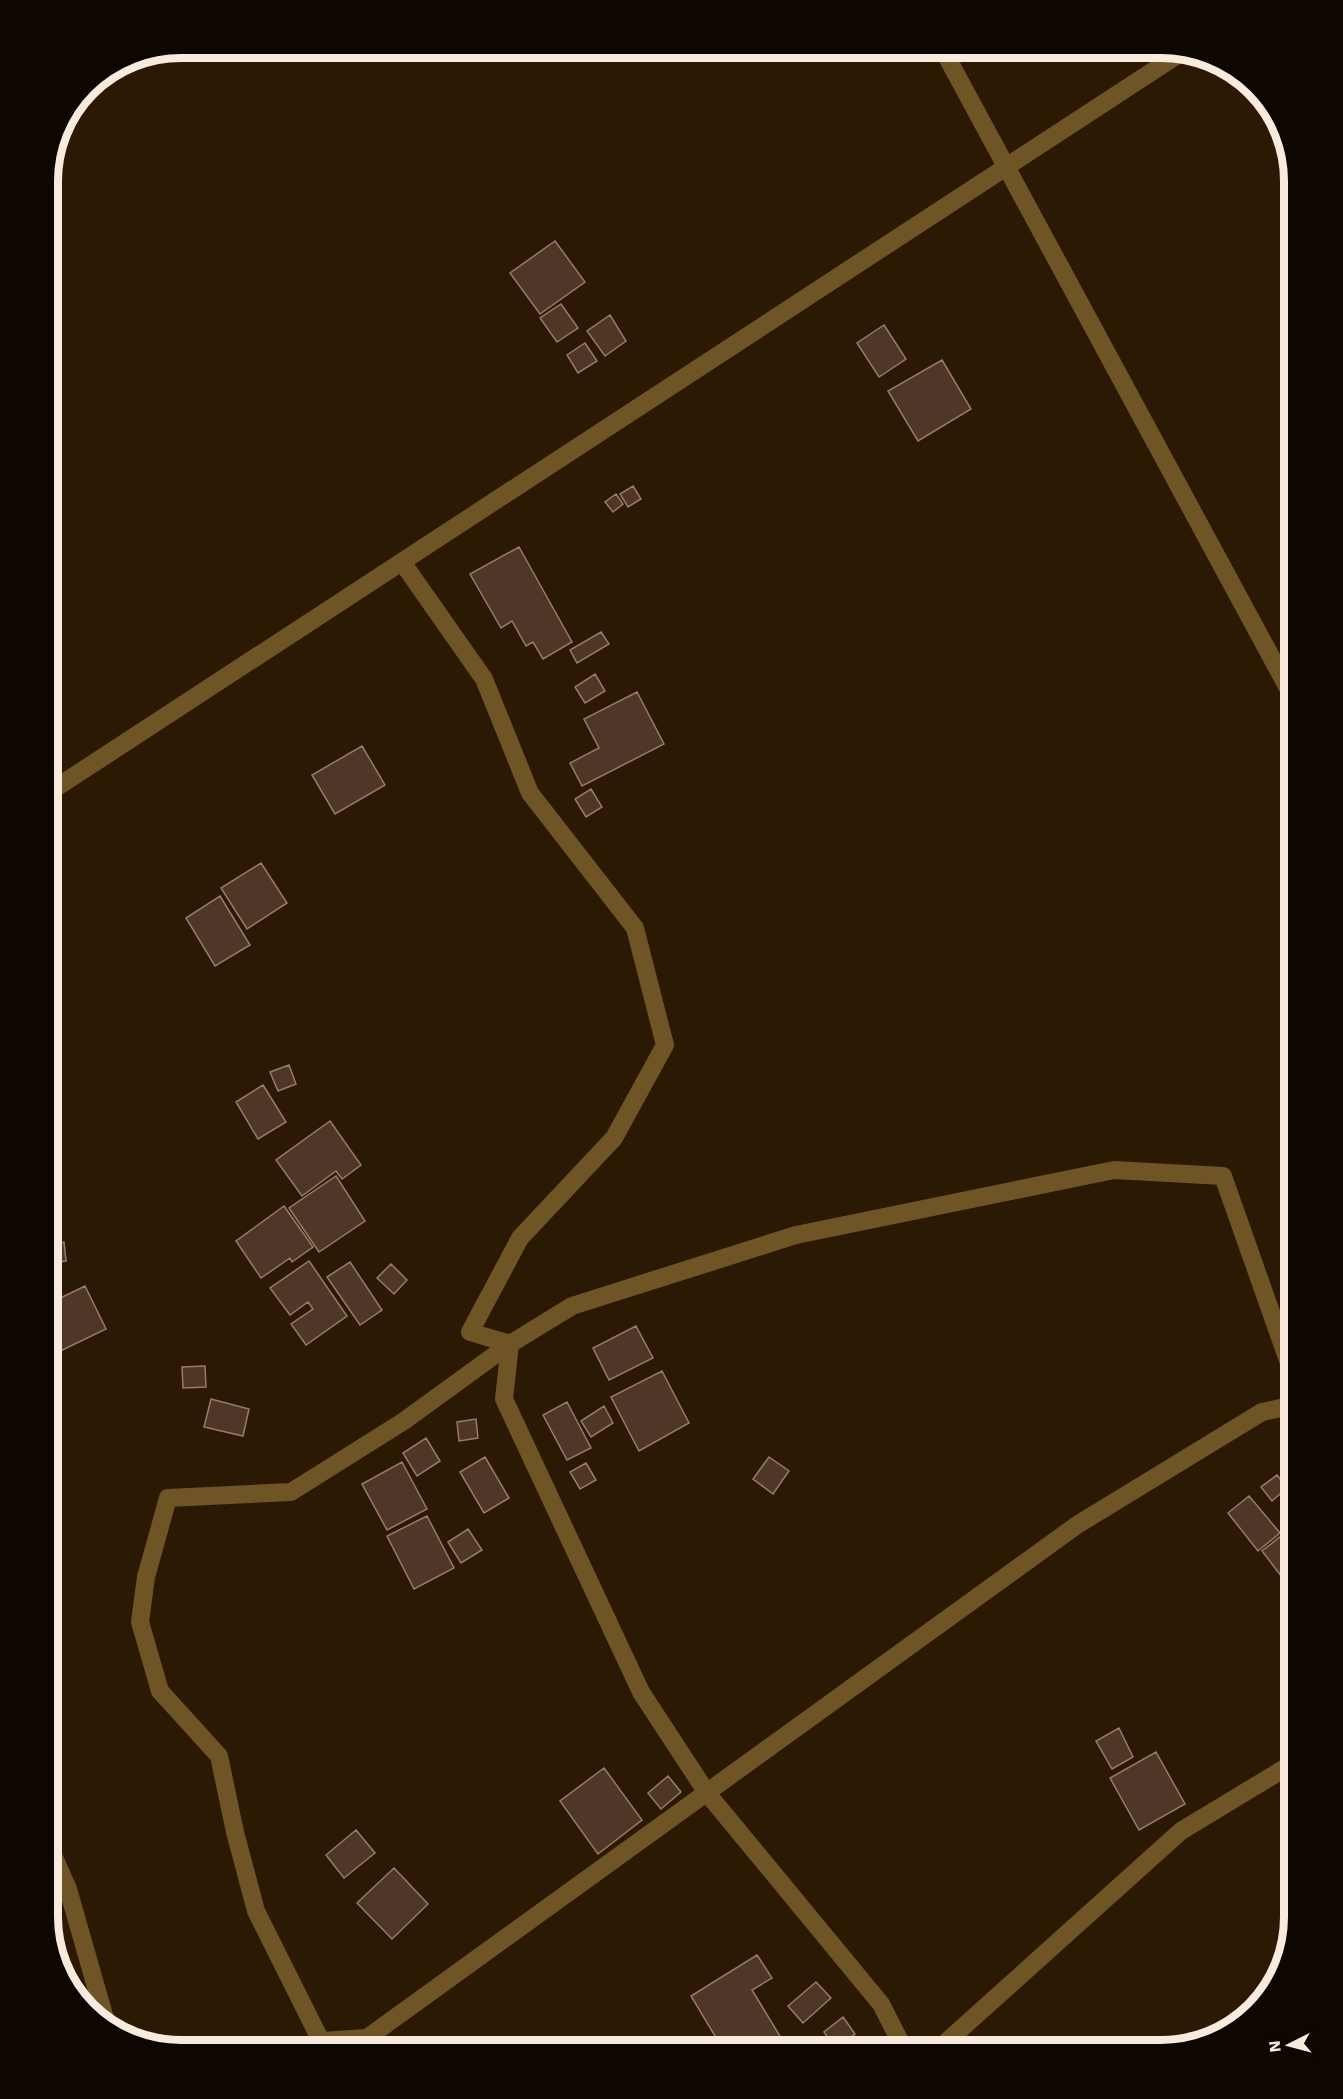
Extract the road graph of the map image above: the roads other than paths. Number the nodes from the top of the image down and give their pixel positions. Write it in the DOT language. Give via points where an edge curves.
graph roads {
  1 [pos="948,59"];
  2 [pos="1171,59"];
  3 [pos="1006,166"];
  4 [pos="402,562"];
  5 [pos="1284,681"];
  6 [pos="59,786"];
  7 [pos="510,1344"];
  8 [pos="1284,1349"];
  9 [pos="1284,1407"];
  10 [pos="1284,1769"];
  11 [pos="707,1793"];
  12 [pos="58,1865"];
  13 [pos="103,2013"];
  14 [pos="321,2040"];
  15 [pos="356,2040"];
  16 [pos="899,2040"];
  17 [pos="949,2040"];
  1 -- 3 [label="street"];
  2 -- 3 [label="street"];
  3 -- 4 [label="street"];
  3 -- 5 [label="street"];
  4 -- 6 [label="street"];
  4 -- 7 [label="street" via="484,679 530,792 635,928 665,1045 615,1138 520,1238 470,1332"];
  7 -- 8 [label="street" via="572,1306 796,1235 1113,1170 1223,1176"];
  7 -- 11 [label="street" via="504,1399 641,1692"];
  7 -- 14 [label="street" via="404,1421 291,1492 168,1498 149,1566 140,1622 160,1691 219,1756 256,1911"];
  9 -- 11 [label="street" via="1262,1412 1077,1525"];
  10 -- 17 [label="street" via="1181,1831"];
  11 -- 15 [label="street" via="367,2038"];
  11 -- 16 [label="street" via="881,2004"];
  12 -- 13 [label="street" via="69,1889"];
}
